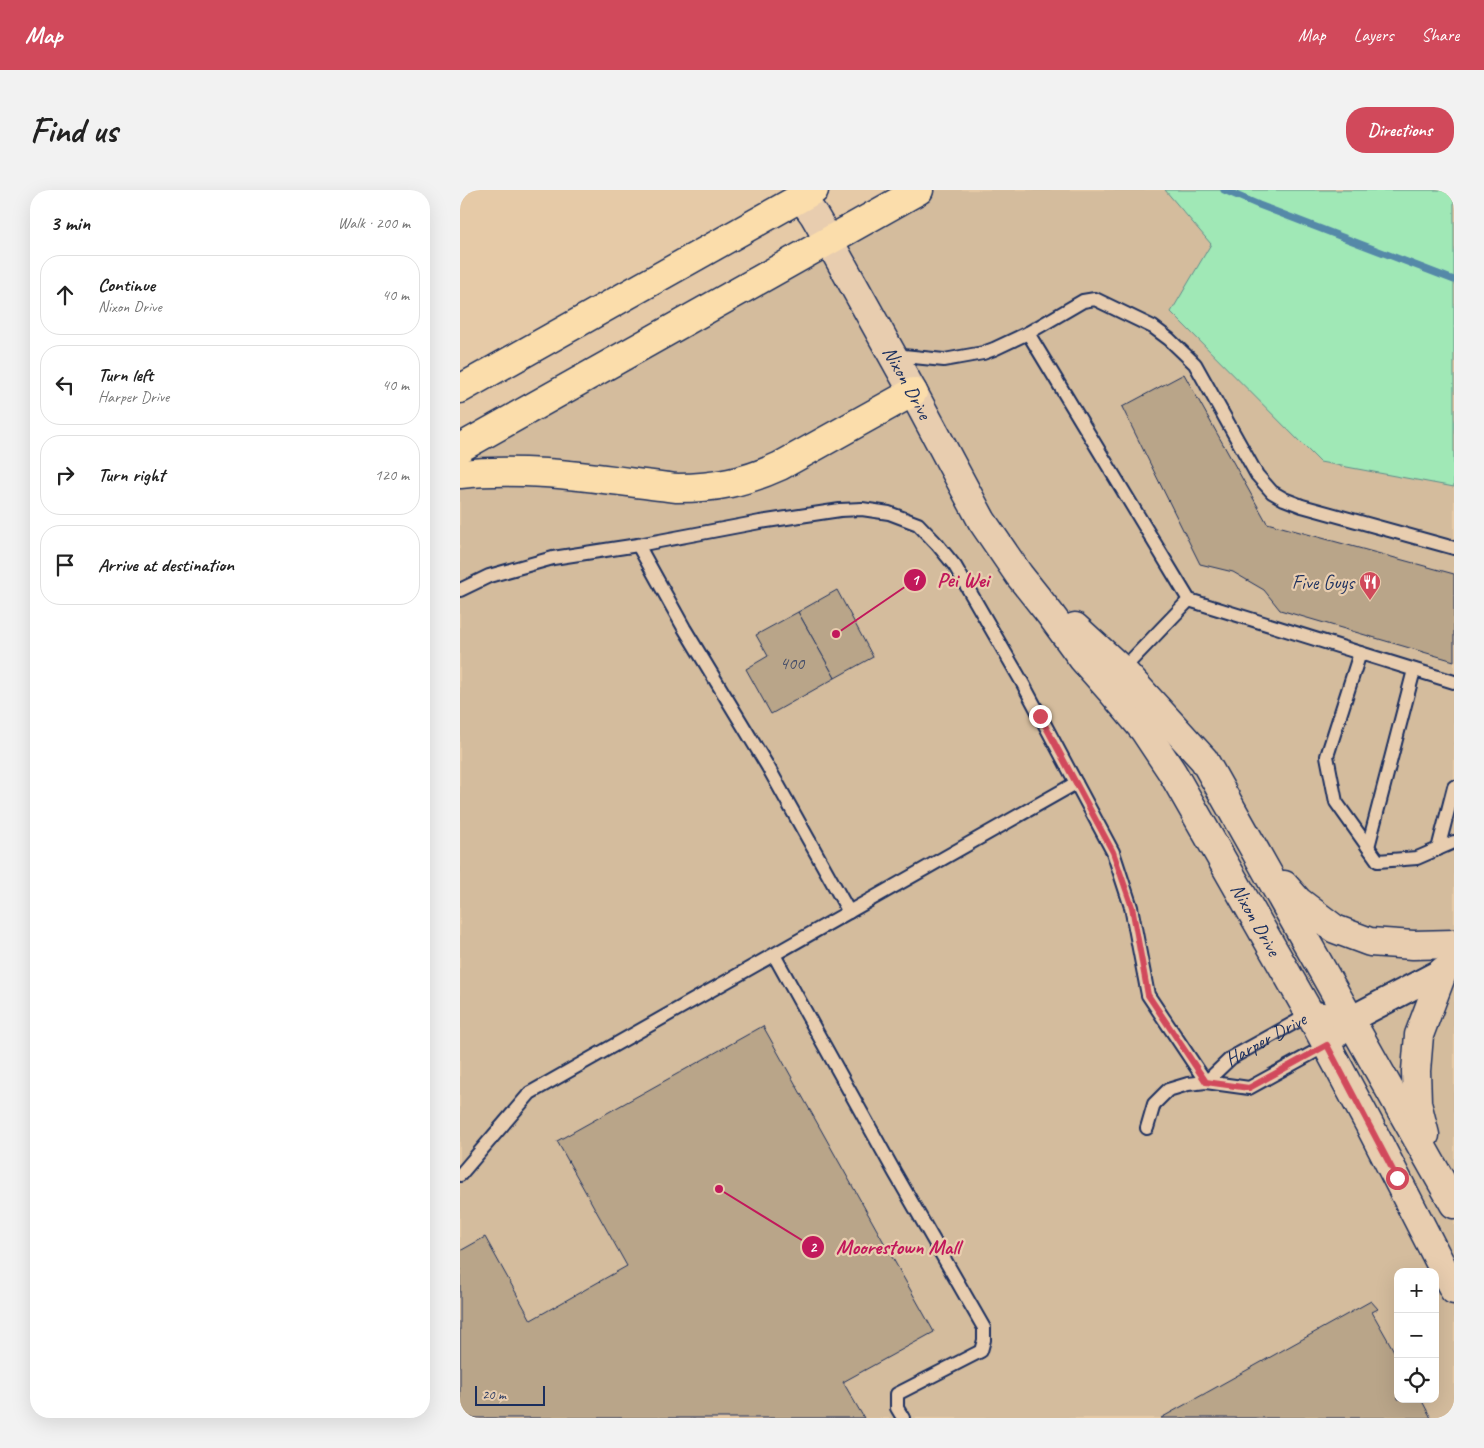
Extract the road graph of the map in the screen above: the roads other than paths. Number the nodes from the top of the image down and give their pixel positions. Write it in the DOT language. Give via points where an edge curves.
graph roads {
  1 [pos="919,190"];
  2 [pos="803,192"];
  3 [pos="829,241"];
  4 [pos="1028,333"];
  5 [pos="893,356"];
  6 [pos="460,389"];
  7 [pos="913,392"];
  8 [pos="460,448"];
  9 [pos="460,474"];
  10 [pos="638,545"];
  11 [pos="1454,548"];
  12 [pos="1018,575"];
  13 [pos="460,590"];
  14 [pos="1189,600"];
  15 [pos="1360,653"];
  16 [pos="1122,670"];
  17 [pos="1414,670"];
  18 [pos="1454,682"];
  19 [pos="1076,783"];
  20 [pos="1454,787"];
  21 [pos="1454,842"];
  22 [pos="1368,847"];
  23 [pos="1438,849"];
  24 [pos="1260,858"];
  25 [pos="849,912"];
  26 [pos="1454,944"];
  27 [pos="774,955"];
  28 [pos="1449,968"];
  29 [pos="1310,1014"];
  30 [pos="1351,1019"];
  31 [pos="1327,1045"];
  32 [pos="1206,1082"];
  33 [pos="1147,1128"];
  34 [pos="1433,1166"];
  35 [pos="460,1175"];
  36 [pos="1454,1204"];
  37 [pos="1454,1290"];
  38 [pos="903,1418"];
  1 -- 3 [label="highway"];
  2 -- 3 [label="street, Nixon Drive"];
  2 -- 6 [label="highway"];
  3 -- 5 [label="street, Nixon Drive"];
  3 -- 8 [label="highway"];
  4 -- 5 [label="lane" via="994,349 962,357 944,360"];
  4 -- 11 [label="lane" via="1083,301 1095,298 1105,302 1153,327 1194,364 1257,475 1272,492 1302,506"];
  4 -- 14 [label="lane"];
  5 -- 7 [label="street, Nixon Drive"];
  7 -- 9 [label="highway" via="780,466 740,482 677,488 528,471"];
  7 -- 12 [label="street, Nixon Drive" via="982,521"];
  10 -- 13 [label="lane" via="553,558 490,576"];
  10 -- 19 [label="lane" via="840,510 889,513 918,524 955,566"];
  10 -- 25 [label="lane"];
  12 -- 16 [label="street, Nixon Drive"];
  12 -- 29 [label="street, Nixon Drive" via="1082,659 1144,730 1168,765"];
  14 -- 15 [label="lane"];
  14 -- 16 [label="lane"];
  15 -- 17 [label="lane"];
  15 -- 22 [label="lane" via="1327,756 1336,802"];
  16 -- 24 [label="street, Nixon Drive" via="1204,760"];
  17 -- 18 [label="lane"];
  17 -- 22 [label="lane"];
  19 -- 25 [label="lane"];
  19 -- 32 [label="lane" via="1113,852 1132,907 1148,995"];
  20 -- 23 [label="lane"];
  21 -- 23 [label="lane"];
  22 -- 23 [label="lane" via="1378,861 1417,858"];
  24 -- 26 [label="street" via="1298,901 1338,930 1370,942"];
  24 -- 30 [label="street, Nixon Drive"];
  25 -- 27 [label="lane"];
  27 -- 35 [label="lane" via="530,1093"];
  27 -- 38 [label="lane" via="984,1328 981,1351 897,1394 897,1408"];
  28 -- 30 [label="street, Harper Drive"];
  28 -- 34 [label="street" via="1419,1035 1416,1071 1417,1102"];
  29 -- 30 [label="street, Harper Drive"];
  29 -- 31 [label="street, Nixon Drive"];
  29 -- 32 [label="lane, Harper Drive" via="1230,1058"];
  30 -- 31 [label="street, Harper Drive"];
  30 -- 34 [label="street, Nixon Drive"];
  31 -- 32 [label="lane, Harper Drive" via="1249,1088"];
  31 -- 37 [label="street, Nixon Drive"];
  32 -- 33 [label="lane" via="1168,1090 1154,1104"];
  34 -- 36 [label="street, Nixon Drive"];
}
